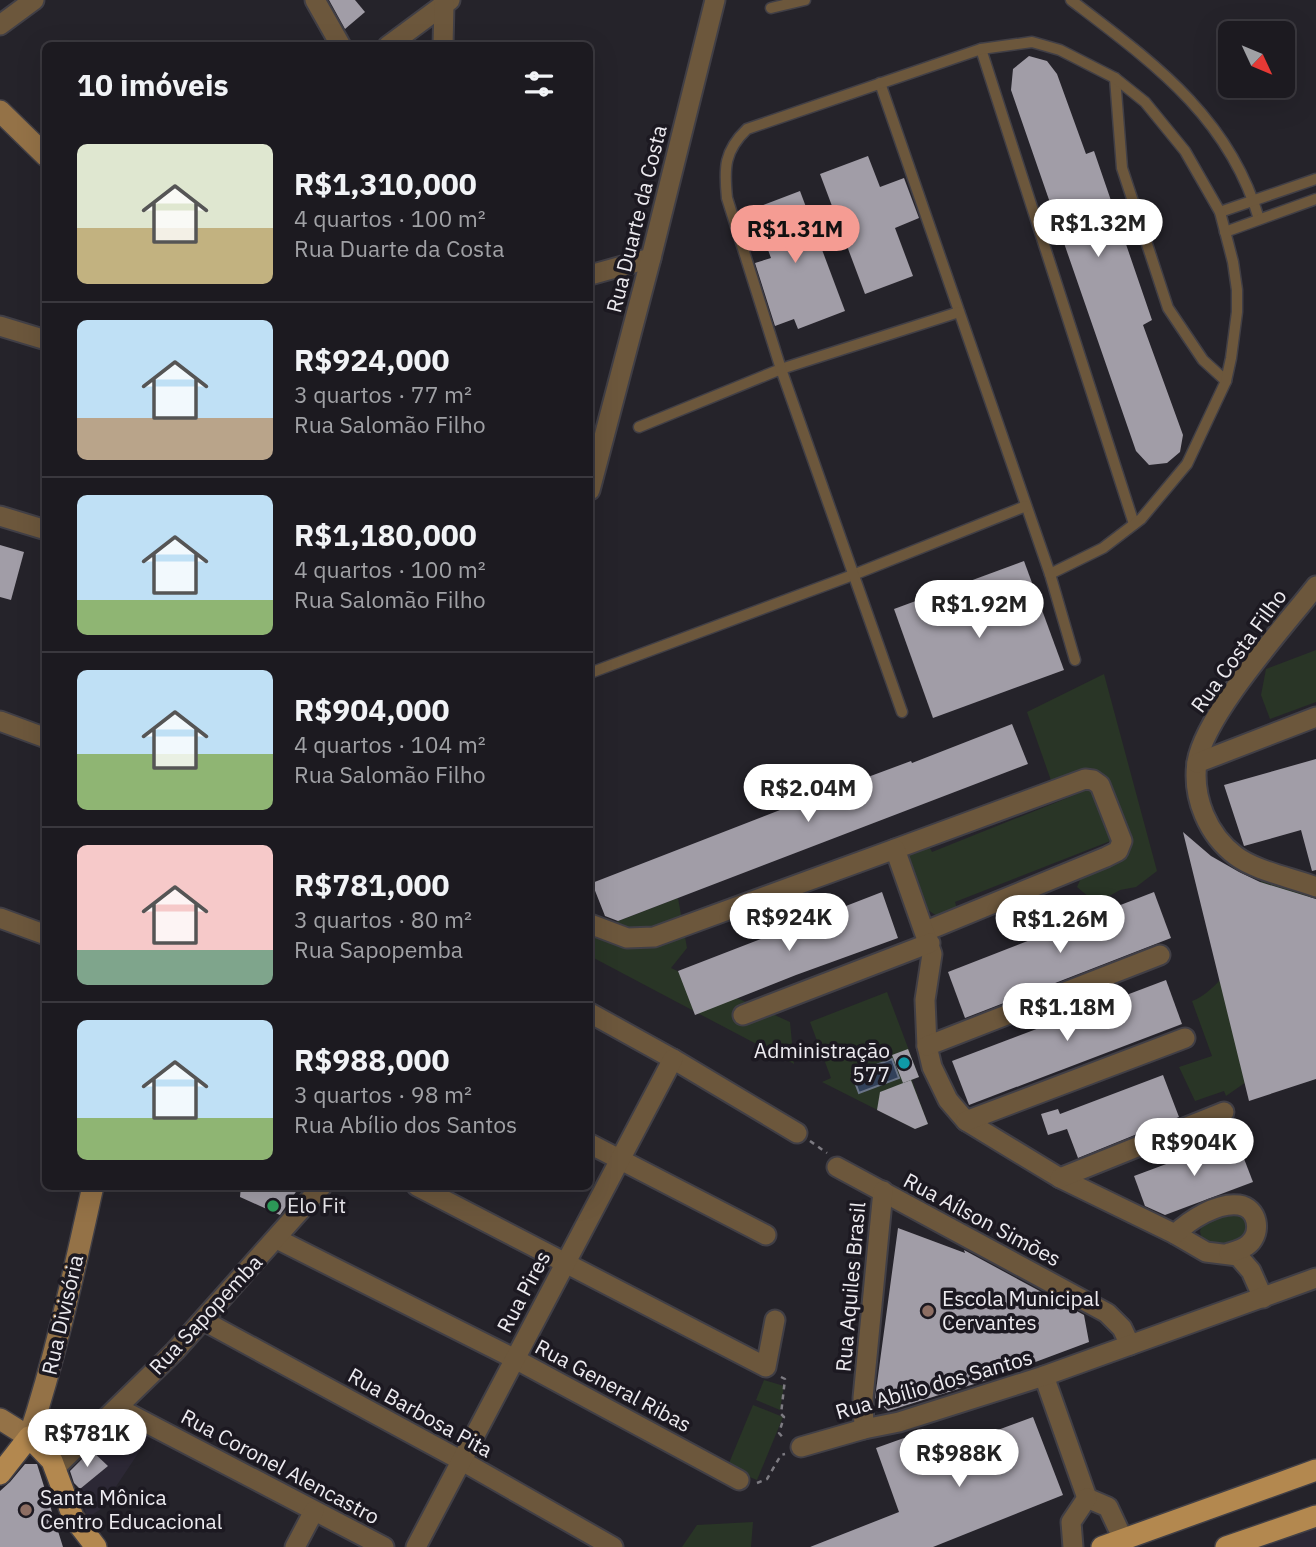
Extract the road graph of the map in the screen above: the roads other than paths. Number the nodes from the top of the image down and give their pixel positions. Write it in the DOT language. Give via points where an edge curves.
graph roads {
  1 [pos="34,0"];
  2 [pos="315,0"];
  3 [pos="715,0"];
  4 [pos="805,0"];
  5 [pos="1071,0"];
  6 [pos="447,2"];
  7 [pos="771,8"];
  8 [pos="0,25"];
  9 [pos="339,42"];
  10 [pos="393,42"];
  11 [pos="443,42"];
  12 [pos="981,50"];
  13 [pos="1115,78"];
  14 [pos="880,83"];
  15 [pos="0,111"];
  16 [pos="42,152"];
  17 [pos="1316,179"];
  18 [pos="1316,199"];
  19 [pos="1253,200"];
  20 [pos="1220,212"];
  21 [pos="1259,219"];
  22 [pos="1225,232"];
  23 [pos="651,258"];
  24 [pos="593,274"];
  25 [pos="959,312"];
  26 [pos="0,327"];
  27 [pos="42,339"];
  28 [pos="780,369"];
  29 [pos="1226,381"];
  30 [pos="639,427"];
  31 [pos="593,479"];
  32 [pos="1026,506"];
  33 [pos="0,516"];
  34 [pos="1135,524"];
  35 [pos="42,529"];
  36 [pos="853,575"];
  37 [pos="1050,575"];
  38 [pos="1316,586"];
  39 [pos="1075,660"];
  40 [pos="593,672"];
  41 [pos="902,712"];
  42 [pos="1316,717"];
  43 [pos="0,720"];
  44 [pos="42,736"];
  45 [pos="1197,763"];
  46 [pos="895,849"];
  47 [pos="1316,887"];
  48 [pos="0,918"];
  49 [pos="593,925"];
  50 [pos="42,933"];
  51 [pos="928,937"];
  52 [pos="1160,956"];
  53 [pos="593,1015"];
  54 [pos="743,1015"];
  55 [pos="1185,1038"];
  56 [pos="927,1046"];
  57 [pos="673,1059"];
  58 [pos="1224,1112"];
  59 [pos="966,1121"];
  60 [pos="797,1133"];
  61 [pos="593,1146"];
  62 [pos="619,1159"];
  63 [pos="837,1167"];
  64 [pos="1060,1178"];
  65 [pos="92,1190"];
  66 [pos="319,1190"];
  67 [pos="425,1190"];
  68 [pos="883,1191"];
  69 [pos="1175,1234"];
  70 [pos="766,1235"];
  71 [pos="277,1239"];
  72 [pos="1251,1242"];
  73 [pos="1229,1253"];
  74 [pos="565,1263"];
  75 [pos="1248,1266"];
  76 [pos="1316,1278"];
  77 [pos="1263,1298"];
  78 [pos="775,1320"];
  79 [pos="204,1321"];
  80 [pos="1130,1345"];
  81 [pos="514,1359"];
  82 [pos="1044,1376"];
  83 [pos="118,1408"];
  84 [pos="0,1419"];
  85 [pos="864,1429"];
  86 [pos="29,1437"];
  87 [pos="801,1447"];
  88 [pos="462,1461"];
  89 [pos="55,1468"];
  90 [pos="1316,1470"];
  91 [pos="0,1474"];
  92 [pos="739,1480"];
  93 [pos="1087,1498"];
  94 [pos="314,1511"];
  95 [pos="1316,1516"];
  96 [pos="1124,1539"];
  97 [pos="94,1546"];
  98 [pos="295,1547"];
  99 [pos="384,1547"];
  100 [pos="416,1547"];
  101 [pos="614,1547"];
  102 [pos="1073,1547"];
  103 [pos="1102,1547"];
  104 [pos="1226,1547"];
  1 -- 8 [label="street"];
  2 -- 9 [label="street"];
  3 -- 23 [label="street, Rua Duarte da Costa"];
  4 -- 7 [label="lane"];
  5 -- 19 [label="lane" via="1148,58 1186,96 1240,167"];
  6 -- 10 [label="street"];
  6 -- 11 [label="street"];
  12 -- 13 [label="lane" via="1032,42 1060,50"];
  12 -- 14 [label="lane"];
  12 -- 34 [label="lane"];
  13 -- 20 [label="lane" via="1167,126"];
  13 -- 29 [label="lane" via="1122,168 1168,308 1203,360"];
  14 -- 25 [label="lane"];
  14 -- 28 [label="lane" via="747,129 728,154 727,198"];
  15 -- 16 [label="street"];
  17 -- 19 [label="lane"];
  18 -- 21 [label="lane"];
  19 -- 20 [label="lane"];
  19 -- 21 [label="lane"];
  20 -- 22 [label="lane"];
  21 -- 22 [label="lane"];
  22 -- 29 [label="lane" via="1236,281 1237,312"];
  23 -- 24 [label="street"];
  23 -- 31 [label="street, Rua Duarte da Costa"];
  25 -- 28 [label="lane"];
  25 -- 32 [label="lane"];
  26 -- 27 [label="street"];
  28 -- 30 [label="lane"];
  28 -- 36 [label="lane"];
  29 -- 34 [label="lane" via="1187,464"];
  32 -- 36 [label="lane"];
  32 -- 37 [label="lane"];
  33 -- 35 [label="street"];
  34 -- 37 [label="lane" via="1103,548"];
  36 -- 40 [label="lane"];
  36 -- 41 [label="lane"];
  37 -- 39 [label="lane"];
  38 -- 45 [label="street, Rua Costa Filho" via="1216,716"];
  42 -- 45 [label="street"];
  43 -- 44 [label="street"];
  45 -- 47 [label="street, Rua Costa Filho" via="1200,803 1208,825 1223,845 1238,858"];
  46 -- 49 [label="street" via="654,937 627,938"];
  46 -- 51 [label="street"];
  46 -- 51 [label="street" via="1085,779 1100,785 1122,841 1118,851 1106,857"];
  48 -- 50 [label="street"];
  51 -- 54 [label="street"];
  51 -- 56 [label="street" via="932,965 925,1000"];
  52 -- 56 [label="street"];
  53 -- 57 [label="street"];
  55 -- 59 [label="street"];
  56 -- 59 [label="street" via="940,1088"];
  57 -- 60 [label="street"];
  57 -- 62 [label="street, Rua Pires"];
  58 -- 64 [label="street"];
  59 -- 64 [label="street"];
  61 -- 62 [label="street"];
  62 -- 70 [label="street"];
  62 -- 74 [label="street, Rua Pires"];
  63 -- 68 [label="street, Rua Aílson Simões"];
  64 -- 69 [label="street"];
  65 -- 86 [label="street, Rua Divisória" via="58,1338"];
  66 -- 71 [label="street, Rua Sapopemba"];
  67 -- 74 [label="street"];
  68 -- 80 [label="street, Rua Aílson Simões" via="1107,1313"];
  68 -- 85 [label="street, Rua Aquiles Brasil"];
  69 -- 72 [label="street" via="1198,1216 1237,1205 1249,1210 1256,1222"];
  69 -- 73 [label="street" via="1206,1252"];
  71 -- 79 [label="street, Rua Sapopemba"];
  71 -- 81 [label="street, Rua General Ribas"];
  72 -- 73 [label="street"];
  72 -- 75 [label="street"];
  73 -- 75 [label="street"];
  74 -- 78 [label="street" via="766,1367"];
  74 -- 81 [label="street, Rua Pires"];
  75 -- 77 [label="street"];
  76 -- 77 [label="street, Rua Abílio dos Santos"];
  77 -- 80 [label="street, Rua Abílio dos Santos"];
  79 -- 83 [label="street, Rua Sapopemba"];
  79 -- 88 [label="street, Rua Barbosa Pita"];
  80 -- 82 [label="street, Rua Abílio dos Santos"];
  81 -- 88 [label="street, Rua Pires"];
  81 -- 92 [label="street, Rua General Ribas"];
  82 -- 85 [label="street, Rua Abílio dos Santos"];
  82 -- 93 [label="street"];
  83 -- 89 [label="street, Rua Sapopemba"];
  83 -- 94 [label="street, Rua Coronel Alencastro"];
  84 -- 86 [label="street"];
  85 -- 87 [label="street, Rua Abílio dos Santos"];
  86 -- 89 [label="main road" via="47,1453"];
  86 -- 91 [label="main road"];
  88 -- 100 [label="street, Rua Pires"];
  88 -- 101 [label="street, Rua Barbosa Pita"];
  89 -- 97 [label="main road" via="73,1517"];
  90 -- 96 [label="main road"];
  93 -- 96 [label="street" via="1108,1507"];
  93 -- 102 [label="street" via="1071,1522"];
  94 -- 98 [label="street"];
  94 -- 99 [label="street, Rua Coronel Alencastro"];
  95 -- 104 [label="main road"];
  96 -- 103 [label="main road"];
}
